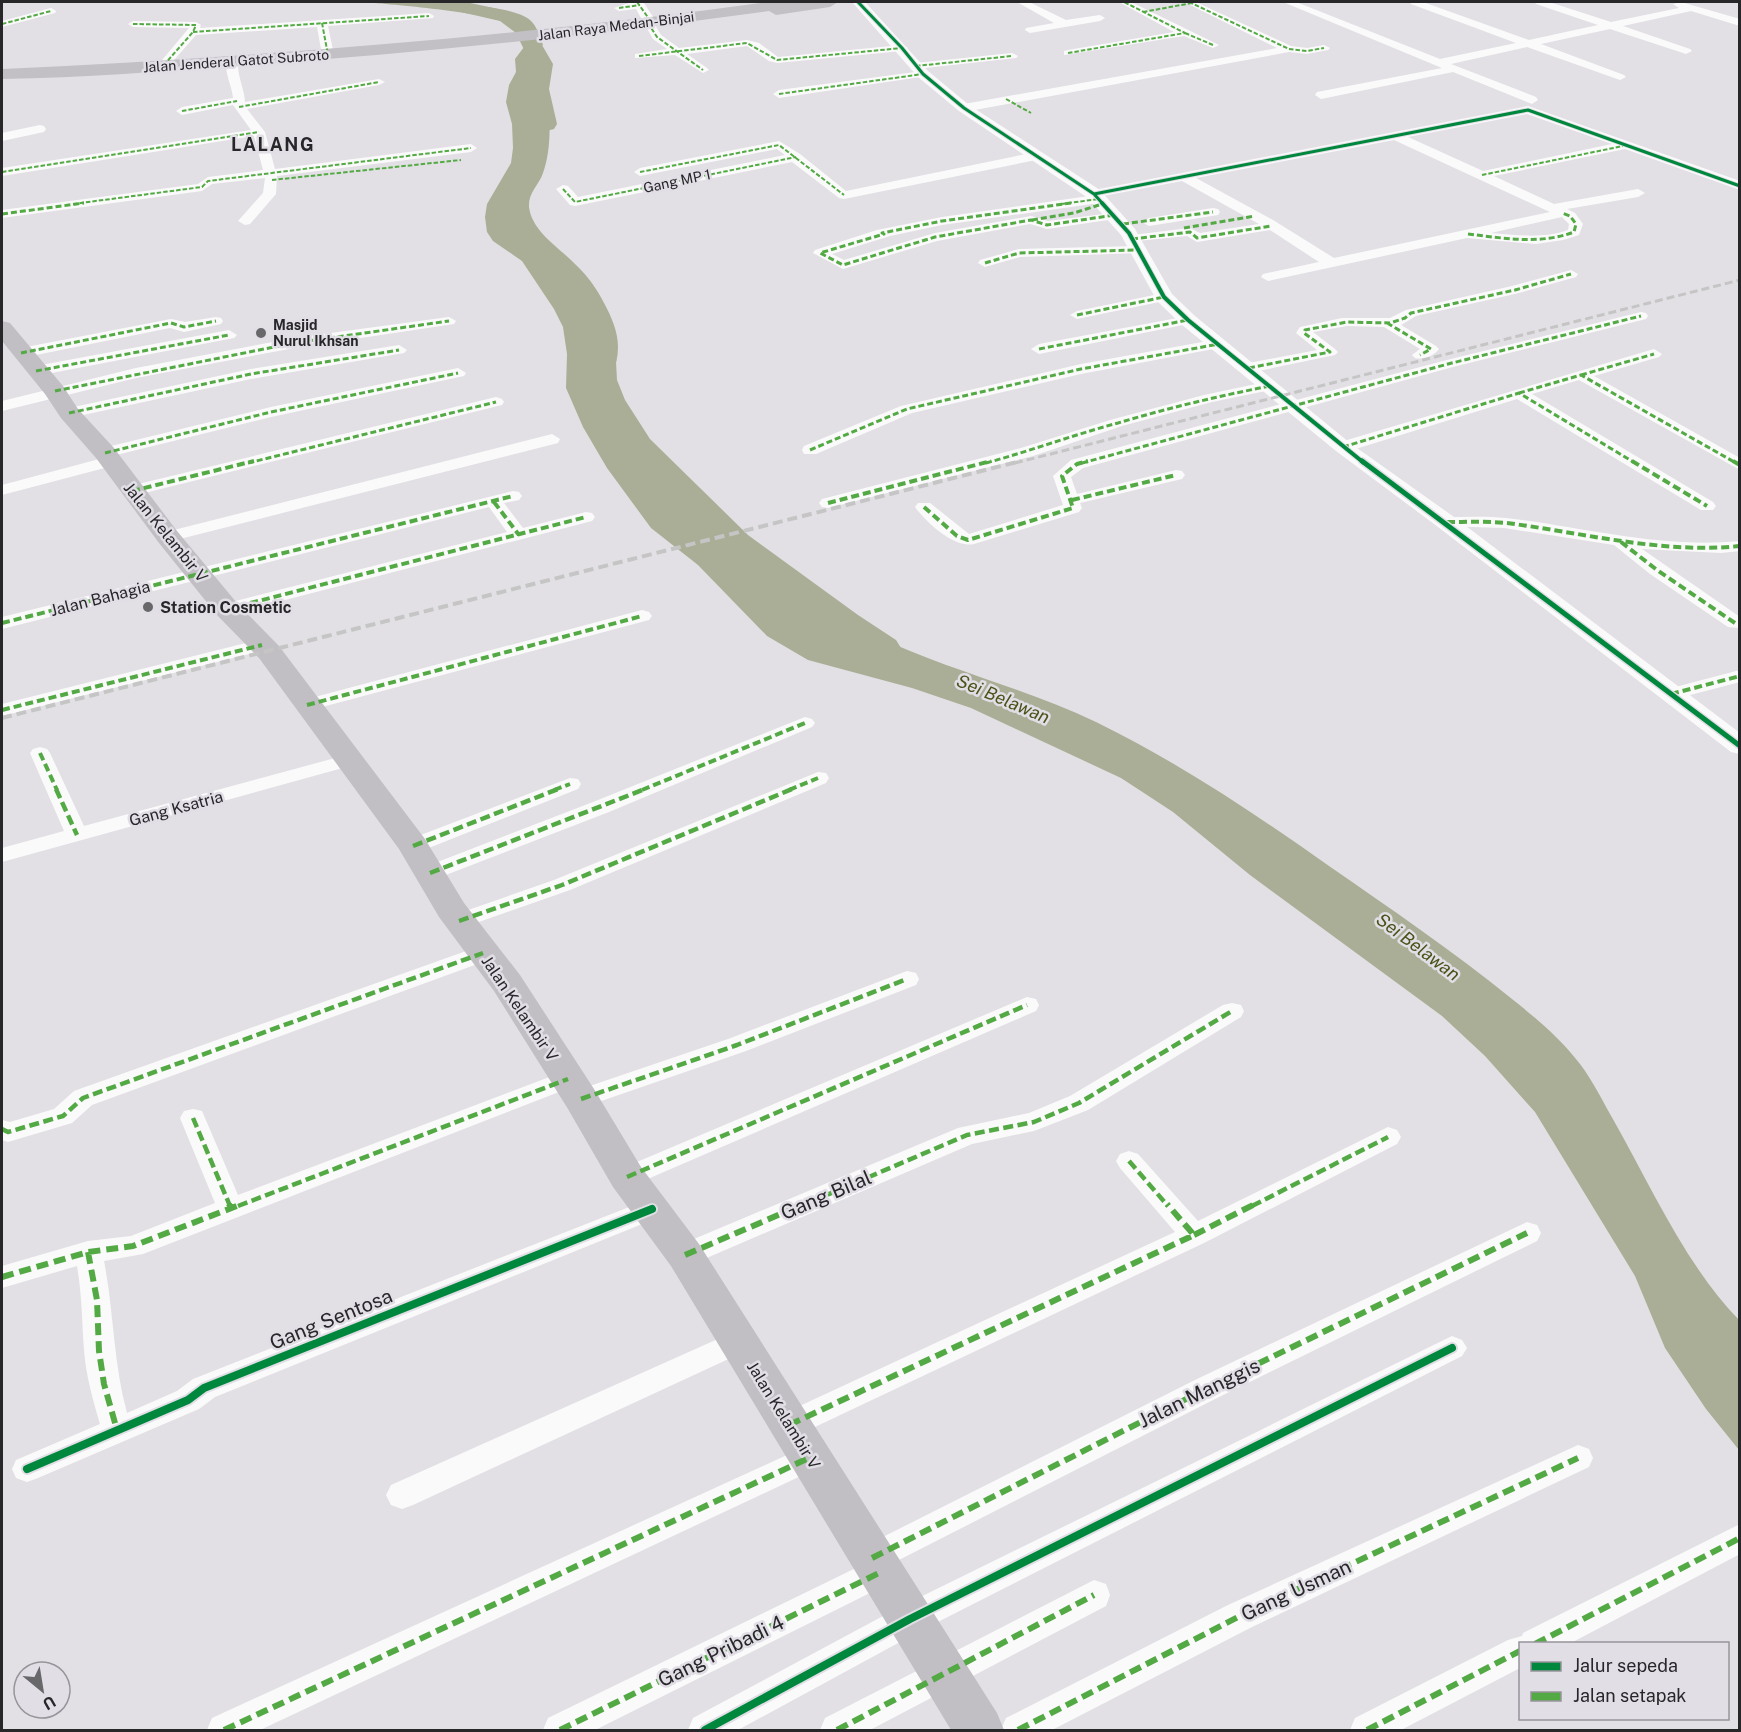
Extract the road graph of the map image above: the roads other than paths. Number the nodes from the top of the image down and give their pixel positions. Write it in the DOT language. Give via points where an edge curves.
graph roads {
  1 [pos="796,2"];
  2 [pos="830,2"];
  3 [pos="858,2"];
  4 [pos="1022,2"];
  5 [pos="1124,2"];
  6 [pos="1191,2"];
  7 [pos="1292,2"];
  8 [pos="1415,2"];
  9 [pos="1540,2"];
  10 [pos="1671,2"];
  11 [pos="638,3"];
  12 [pos="619,8"];
  13 [pos="1692,8"];
  14 [pos="51,11"];
  15 [pos="1143,12"];
  16 [pos="429,16"];
  17 [pos="1100,18"];
  18 [pos="322,23"];
  19 [pos="1740,23"];
  20 [pos="2,24"];
  21 [pos="133,24"];
  22 [pos="1065,24"];
  23 [pos="650,25"];
  24 [pos="1611,26"];
  25 [pos="1030,30"];
  26 [pos="193,32"];
  27 [pos="1185,33"];
  28 [pos="563,37"];
  29 [pos="1528,44"];
  30 [pos="1213,45"];
  31 [pos="473,46"];
  32 [pos="903,48"];
  33 [pos="1323,48"];
  34 [pos="1289,49"];
  35 [pos="1686,51"];
  36 [pos="678,52"];
  37 [pos="1068,53"];
  38 [pos="328,55"];
  39 [pos="639,56"];
  40 [pos="1012,56"];
  41 [pos="1438,63"];
  42 [pos="163,66"];
  43 [pos="232,67"];
  44 [pos="1453,69"];
  45 [pos="703,70"];
  46 [pos="919,70"];
  47 [pos="2,74"];
  48 [pos="1620,77"];
  49 [pos="2,79"];
  50 [pos="379,82"];
  51 [pos="779,94"];
  52 [pos="1321,95"];
  53 [pos="1006,99"];
  54 [pos="1532,100"];
  55 [pos="238,104"];
  56 [pos="964,108"];
  57 [pos="182,111"];
  58 [pos="1030,113"];
  59 [pos="40,129"];
  60 [pos="259,132"];
  61 [pos="1394,135"];
  62 [pos="2,137"];
  63 [pos="1627,145"];
  64 [pos="471,148"];
  65 [pos="1036,156"];
  66 [pos="796,157"];
  67 [pos="461,160"];
  68 [pos="2,172"];
  69 [pos="640,172"];
  70 [pos="1482,175"];
  71 [pos="272,176"];
  72 [pos="1185,177"];
  73 [pos="1740,186"];
  74 [pos="563,189"];
  75 [pos="1638,193"];
  76 [pos="1557,211"];
  77 [pos="1213,212"];
  78 [pos="2,214"];
  79 [pos="1255,216"];
  80 [pos="1117,220"];
  81 [pos="245,221"];
  82 [pos="1271,226"];
  83 [pos="1188,230"];
  84 [pos="884,234"];
  85 [pos="1468,234"];
  86 [pos="904,246"];
  87 [pos="985,263"];
  88 [pos="1333,264"];
  89 [pos="1571,274"];
  90 [pos="1268,277"];
  91 [pos="1164,297"];
  92 [pos="1077,315"];
  93 [pos="1641,316"];
  94 [pos="1188,320"];
  95 [pos="216,321"];
  96 [pos="449,321"];
  97 [pos="1387,323"];
  98 [pos="229,334"];
  99 [pos="1219,344"];
  100 [pos="1039,349"];
  101 [pos="399,350"];
  102 [pos="1654,354"];
  103 [pos="1420,356"];
  104 [pos="1250,368"];
  105 [pos="36,371"];
  106 [pos="458,373"];
  107 [pos="1581,375"];
  108 [pos="1270,386"];
  109 [pos="1519,393"];
  110 [pos="496,402"];
  111 [pos="2,406"];
  112 [pos="1294,406"];
  113 [pos="552,439"];
  114 [pos="1343,447"];
  115 [pos="810,450"];
  116 [pos="107,457"];
  117 [pos="1740,465"];
  118 [pos="1176,475"];
  119 [pos="2,490"];
  120 [pos="132,491"];
  121 [pos="513,496"];
  122 [pos="1072,500"];
  123 [pos="494,502"];
  124 [pos="828,502"];
  125 [pos="1707,506"];
  126 [pos="924,507"];
  127 [pos="586,517"];
  128 [pos="1446,522"];
  129 [pos="519,535"];
  130 [pos="168,537"];
  131 [pos="1621,542"];
  132 [pos="1740,546"];
  133 [pos="199,573"];
  134 [pos="227,609"];
  135 [pos="642,616"];
  136 [pos="2,623"];
  137 [pos="1735,623"];
  138 [pos="262,645"];
  139 [pos="1740,676"];
  140 [pos="1671,694"];
  141 [pos="307,705"];
  142 [pos="2,710"];
  143 [pos="805,723"];
  144 [pos="1735,736"];
  145 [pos="40,753"];
  146 [pos="350,760"];
  147 [pos="818,778"];
  148 [pos="570,784"];
  149 [pos="77,835"];
  150 [pos="2,855"];
  151 [pos="422,859"];
  152 [pos="459,921"];
  153 [pos="483,953"];
  154 [pos="907,979"];
  155 [pos="1027,1005"];
  156 [pos="1232,1011"];
  157 [pos="575,1089"];
  158 [pos="193,1118"];
  159 [pos="2,1129"];
  160 [pos="1388,1137"];
  161 [pos="1129,1161"];
  162 [pos="627,1177"];
  163 [pos="231,1209"];
  164 [pos="652,1209"];
  165 [pos="1527,1233"];
  166 [pos="1194,1235"];
  167 [pos="88,1252"];
  168 [pos="685,1255"];
  169 [pos="2,1277"];
  170 [pos="738,1342"];
  171 [pos="1452,1348"];
  172 [pos="789,1425"];
  173 [pos="117,1430"];
  174 [pos="811,1457"];
  175 [pos="1578,1458"];
  176 [pos="27,1469"];
  177 [pos="402,1495"];
  178 [pos="1740,1538"];
  179 [pos="877,1565"];
  180 [pos="1094,1595"];
  181 [pos="910,1618"];
  182 [pos="1539,1642"];
  183 [pos="1519,1652"];
  184 [pos="945,1673"];
  185 [pos="224,1731"];
  186 [pos="560,1731"];
  187 [pos="705,1731"];
  188 [pos="837,1731"];
  189 [pos="980,1731"];
  190 [pos="1018,1731"];
  191 [pos="1367,1731"];
  1 -- 23 [label="highway, Jalan Raya Medan-Binjai"];
  2 -- 23 [label="highway, Jalan Raya Medan-Binjai"];
  3 -- 32 [label="street"];
  4 -- 22 [label="street"];
  5 -- 15 [label="street"];
  6 -- 15 [label="street"];
  6 -- 34 [label="street"];
  7 -- 41 [label="street"];
  8 -- 29 [label="street"];
  9 -- 24 [label="street"];
  10 -- 13 [label="street"];
  11 -- 12 [label="street"];
  11 -- 23 [label="street"];
  13 -- 19 [label="street"];
  13 -- 24 [label="street"];
  14 -- 20 [label="street"];
  15 -- 27 [label="street"];
  16 -- 18 [label="street"];
  17 -- 22 [label="street"];
  18 -- 26 [label="street"];
  18 -- 38 [label="street"];
  21 -- 26 [label="street" via="195,24"];
  22 -- 25 [label="street"];
  23 -- 28 [label="highway, Jalan Raya Medan-Binjai"];
  23 -- 28 [label="highway, Jalan Raya Medan-Binjai"];
  23 -- 36 [label="street" via="657,37"];
  24 -- 29 [label="street"];
  24 -- 35 [label="street"];
  26 -- 42 [label="street"];
  27 -- 30 [label="street"];
  27 -- 37 [label="street"];
  28 -- 31 [label="highway, Jalan Raya Medan-Binjai"];
  29 -- 41 [label="street"];
  29 -- 48 [label="street"];
  31 -- 38 [label="highway, Jalan Jenderal Gatot Subroto"];
  31 -- 43 [label="highway, Jalan Jenderal Gatot Subroto"];
  32 -- 36 [label="street" via="777,60 753,44"];
  32 -- 46 [label="street"];
  33 -- 34 [label="street"];
  34 -- 53 [label="street"];
  36 -- 39 [label="street"];
  36 -- 45 [label="street"];
  38 -- 42 [label="highway, Jalan Jenderal Gatot Subroto"];
  40 -- 46 [label="street"];
  41 -- 44 [label="street"];
  42 -- 47 [label="highway, Jalan Jenderal Gatot Subroto"];
  43 -- 49 [label="highway, Jalan Jenderal Gatot Subroto"];
  43 -- 55 [label="street"];
  44 -- 52 [label="street"];
  44 -- 54 [label="street"];
  46 -- 51 [label="street"];
  46 -- 56 [label="street"];
  50 -- 55 [label="street"];
  53 -- 56 [label="street"];
  53 -- 58 [label="street"];
  55 -- 57 [label="street"];
  55 -- 60 [label="street"];
  56 -- 65 [label="street"];
  59 -- 62 [label="street"];
  60 -- 68 [label="street"];
  60 -- 71 [label="street"];
  61 -- 63 [label="street" via="1528,110"];
  61 -- 70 [label="street"];
  61 -- 72 [label="street"];
  63 -- 70 [label="street"];
  63 -- 73 [label="street"];
  64 -- 71 [label="street"];
  65 -- 66 [label="street" via="844,195"];
  65 -- 80 [label="street"];
  66 -- 69 [label="street" via="774,145"];
  66 -- 74 [label="street, Gang MP 1" via="575,202"];
  67 -- 71 [label="street"];
  70 -- 76 [label="street"];
  71 -- 78 [label="street" via="208,181 202,187"];
  71 -- 81 [label="street" via="269,194"];
  72 -- 79 [label="street"];
  72 -- 80 [label="street"];
  75 -- 76 [label="street"];
  76 -- 85 [label="street"];
  76 -- 85 [label="street" via="1570,216 1576,224 1574,232 1565,236 1508,238"];
  77 -- 80 [label="street"];
  79 -- 82 [label="street"];
  79 -- 83 [label="street"];
  80 -- 83 [label="street"];
  80 -- 84 [label="street" via="942,221"];
  80 -- 86 [label="street" via="1047,225 1032,220"];
  80 -- 87 [label="street" via="1035,252"];
  80 -- 91 [label="street" via="1145,260"];
  82 -- 83 [label="street" via="1197,237"];
  82 -- 88 [label="street"];
  84 -- 86 [label="street"];
  84 -- 86 [label="street" via="820,253 843,265"];
  85 -- 88 [label="street"];
  88 -- 90 [label="street"];
  89 -- 97 [label="street" via="1411,313 1408,318"];
  91 -- 92 [label="street"];
  91 -- 94 [label="street"];
  93 -- 112 [label="street"];
  94 -- 99 [label="street"];
  94 -- 100 [label="street"];
  95 -- 105 [label="street" via="184,327 171,323"];
  96 -- 105 [label="street" via="294,343"];
  97 -- 103 [label="street" via="1431,349"];
  97 -- 104 [label="street" via="1346,322 1305,330 1330,352"];
  98 -- 105 [label="street"];
  99 -- 104 [label="street"];
  99 -- 115 [label="street" via="1081,369 907,409"];
  101 -- 105 [label="street" via="251,374"];
  102 -- 107 [label="street"];
  104 -- 108 [label="street"];
  105 -- 111 [label="street"];
  105 -- 116 [label="main road, Jalan Kelambir V"];
  106 -- 116 [label="street" via="292,408"];
  107 -- 109 [label="street"];
  107 -- 117 [label="street"];
  108 -- 112 [label="street"];
  108 -- 124 [label="street" via="1210,398 1027,452"];
  109 -- 114 [label="street"];
  109 -- 125 [label="street"];
  110 -- 120 [label="street"];
  112 -- 114 [label="street"];
  112 -- 122 [label="street" via="1077,464 1062,476"];
  113 -- 130 [label="street"];
  114 -- 128 [label="street"];
  116 -- 119 [label="street"];
  116 -- 120 [label="main road, Jalan Kelambir V"];
  118 -- 122 [label="street"];
  120 -- 130 [label="main road, Jalan Kelambir V"];
  121 -- 123 [label="street, Jalan Bahagia"];
  122 -- 126 [label="street" via="1073,508 968,540 957,536"];
  123 -- 129 [label="street"];
  123 -- 133 [label="street, Jalan Bahagia"];
  127 -- 129 [label="street"];
  128 -- 131 [label="street" via="1504,523"];
  128 -- 140 [label="street"];
  129 -- 134 [label="street"];
  130 -- 133 [label="main road, Jalan Kelambir V"];
  131 -- 132 [label="street" via="1700,548"];
  131 -- 137 [label="street"];
  133 -- 134 [label="main road, Jalan Kelambir V"];
  133 -- 136 [label="street, Jalan Bahagia"];
  134 -- 138 [label="main road, Jalan Kelambir V"];
  135 -- 141 [label="street"];
  138 -- 141 [label="main road, Jalan Kelambir V"];
  138 -- 142 [label="street"];
  139 -- 140 [label="street"];
  140 -- 144 [label="street"];
  141 -- 146 [label="main road, Jalan Kelambir V"];
  143 -- 151 [label="street" via="601,807"];
  145 -- 149 [label="street"];
  146 -- 149 [label="street, Gang Ksatria"];
  146 -- 151 [label="main road, Jalan Kelambir V"];
  147 -- 152 [label="street" via="573,880"];
  148 -- 151 [label="street"];
  149 -- 150 [label="street, Gang Ksatria"];
  151 -- 152 [label="main road, Jalan Kelambir V"];
  152 -- 153 [label="main road, Jalan Kelambir V"];
  153 -- 157 [label="main road, Jalan Kelambir V" via="507,983"];
  153 -- 159 [label="street" via="84,1098 69,1113 57,1118 8,1132"];
  154 -- 157 [label="street" via="737,1045"];
  155 -- 162 [label="street"];
  156 -- 168 [label="street, Gang Bilal" via="1079,1103 1034,1122 967,1135"];
  157 -- 162 [label="main road, Jalan Kelambir V"];
  157 -- 163 [label="street"];
  158 -- 163 [label="street"];
  160 -- 166 [label="street"];
  161 -- 166 [label="street"];
  162 -- 164 [label="main road, Jalan Kelambir V"];
  163 -- 167 [label="street" via="133,1246"];
  164 -- 168 [label="main road, Jalan Kelambir V"];
  164 -- 173 [label="street, Gang Sentosa" via="204,1388 188,1400"];
  165 -- 179 [label="street, Jalan Manggis" via="1206,1389"];
  166 -- 172 [label="street"];
  167 -- 169 [label="street"];
  167 -- 173 [label="street" via="104,1384"];
  168 -- 170 [label="main road, Jalan Kelambir V"];
  170 -- 172 [label="main road, Jalan Kelambir V"];
  170 -- 177 [label="street"];
  171 -- 181 [label="street"];
  172 -- 174 [label="main road, Jalan Kelambir V"];
  173 -- 176 [label="street, Gang Sentosa"];
  174 -- 179 [label="main road, Jalan Kelambir V"];
  174 -- 185 [label="street"];
  175 -- 190 [label="street, Gang Usman" via="1240,1616"];
  178 -- 182 [label="street"];
  179 -- 181 [label="main road, Jalan Kelambir V"];
  179 -- 186 [label="street, Gang Pribadi 4"];
  180 -- 184 [label="street"];
  181 -- 184 [label="main road, Jalan Kelambir V"];
  181 -- 187 [label="street"];
  183 -- 191 [label="street"];
  184 -- 188 [label="street"];
  184 -- 189 [label="main road, Jalan Kelambir V"];
}
